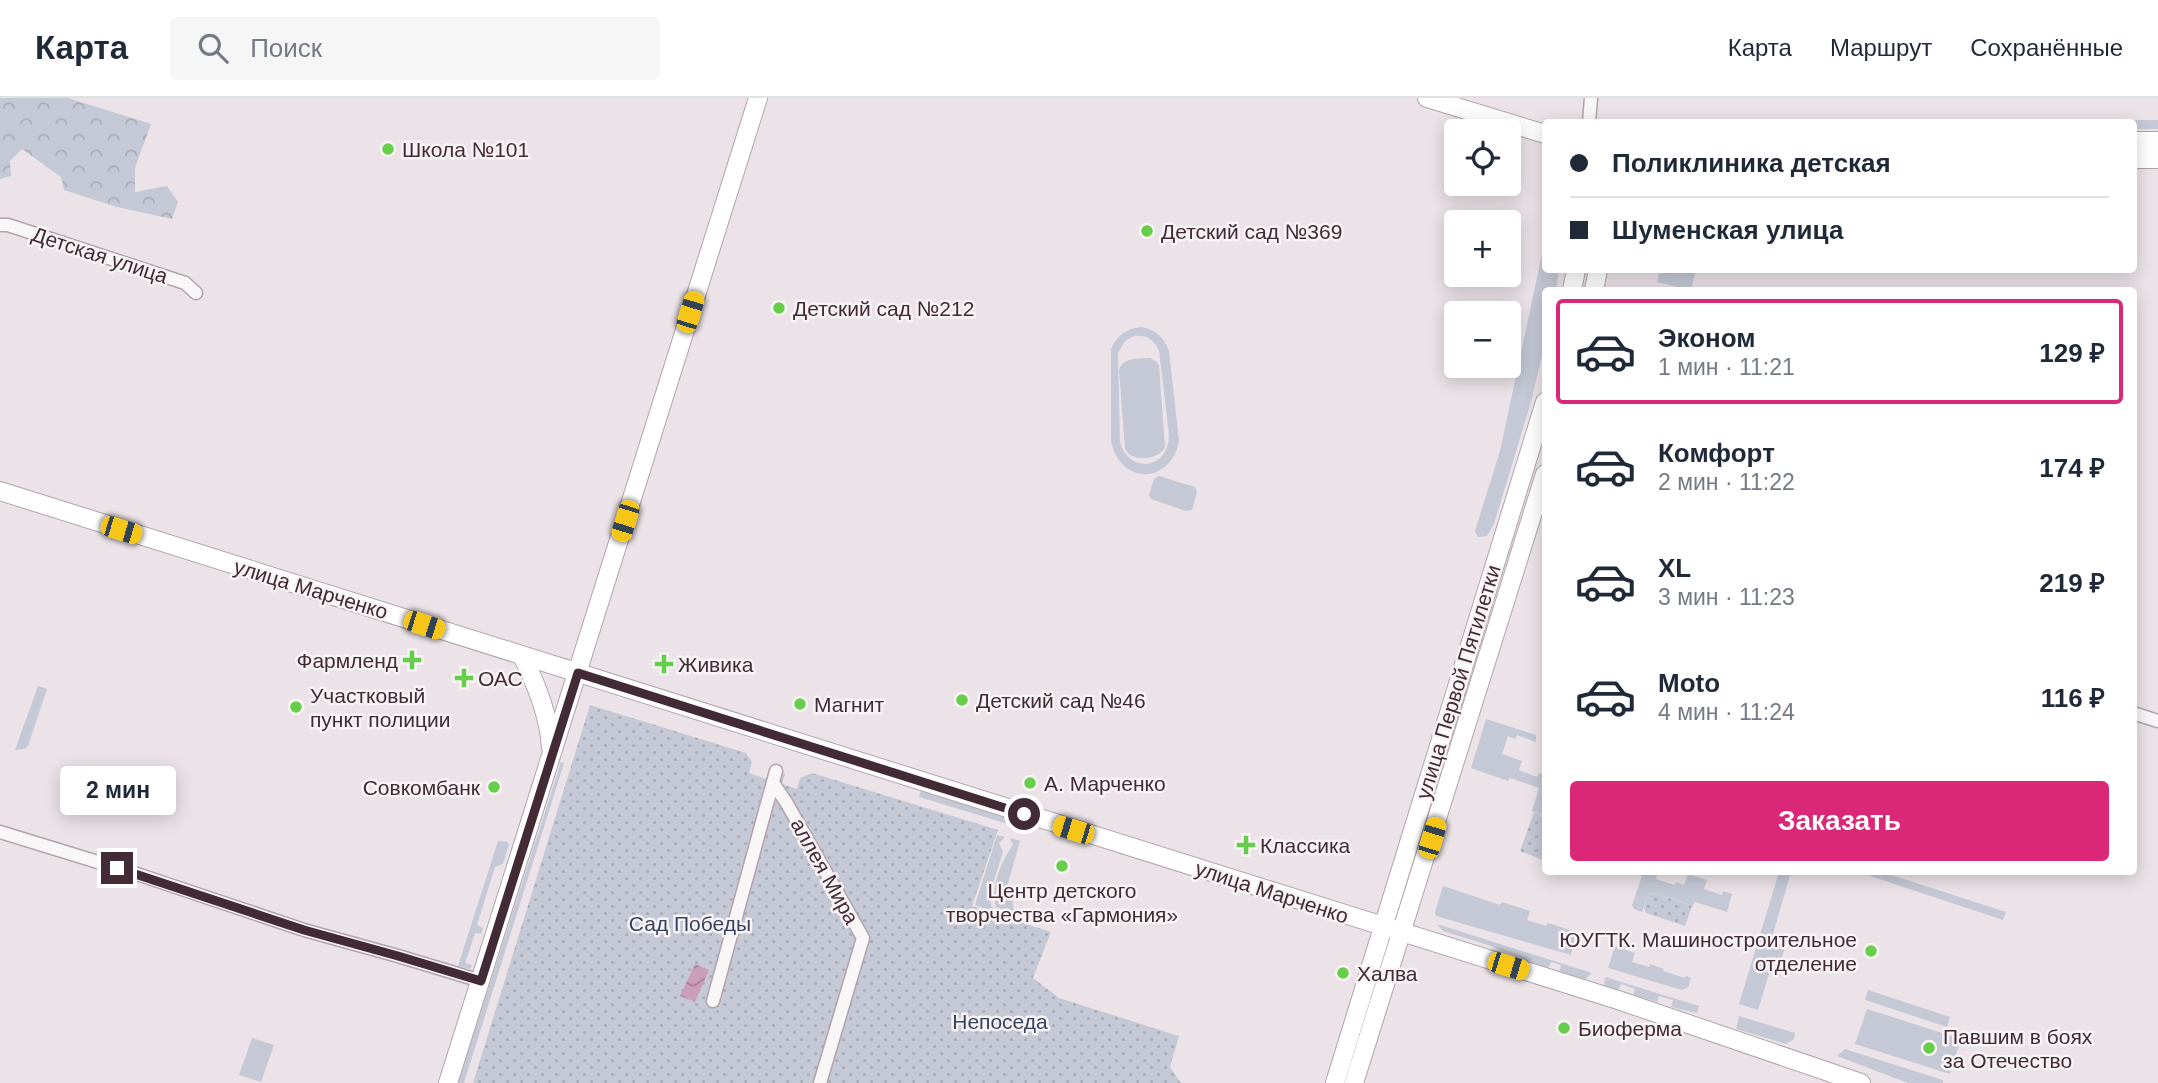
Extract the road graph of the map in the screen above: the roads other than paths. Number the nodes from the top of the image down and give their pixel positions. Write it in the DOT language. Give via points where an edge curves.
graph roads {
  1 [pos="758,98"];
  2 [pos="1427,98"];
  3 [pos="1591,98"];
  4 [pos="1591,119"];
  5 [pos="1542,133"];
  6 [pos="2137,141"];
  7 [pos="2158,141"];
  8 [pos="2137,159"];
  9 [pos="2158,159"];
  10 [pos="0,225"];
  11 [pos="196,293"];
  12 [pos="1542,412"];
  13 [pos="1542,484"];
  14 [pos="0,491"];
  15 [pos="523,656"];
  16 [pos="578,673"];
  17 [pos="2137,714"];
  18 [pos="2158,721"];
  19 [pos="552,756"];
  20 [pos="0,832"];
  21 [pos="1382,927"];
  22 [pos="1402,933"];
  23 [pos="481,981"];
  24 [pos="713,1001"];
  25 [pos="448,1083"];
  26 [pos="820,1083"];
  27 [pos="1335,1083"];
  28 [pos="1354,1083"];
  29 [pos="1861,1083"];
  1 -- 16 [label="street"];
  2 -- 5 [label="street"];
  3 -- 4 [label="street"];
  6 -- 7 [label="street"];
  8 -- 9 [label="street"];
  10 -- 11 [label="street, Детская улица" via="185,283"];
  12 -- 21 [label="street, улица Первой Пятилетки"];
  13 -- 22 [label="street, улица Первой Пятилетки"];
  14 -- 15 [label="street, улица Марченко"];
  15 -- 16 [label="street, улица Марченко"];
  15 -- 19 [label="street" via="539,691"];
  16 -- 19 [label="street"];
  16 -- 21 [label="street, улица Марченко"];
  17 -- 18 [label="street"];
  19 -- 23 [label="street"];
  20 -- 23 [label="street" via="304,930"];
  21 -- 22 [label="street, улица Марченко"];
  21 -- 27 [label="street, улица Первой Пятилетки"];
  22 -- 28 [label="street, улица Первой Пятилетки"];
  22 -- 29 [label="street, улица Марченко"];
  23 -- 25 [label="street"];
  24 -- 26 [label="street, аллея Мира" via="775,777 863,938"];
}
